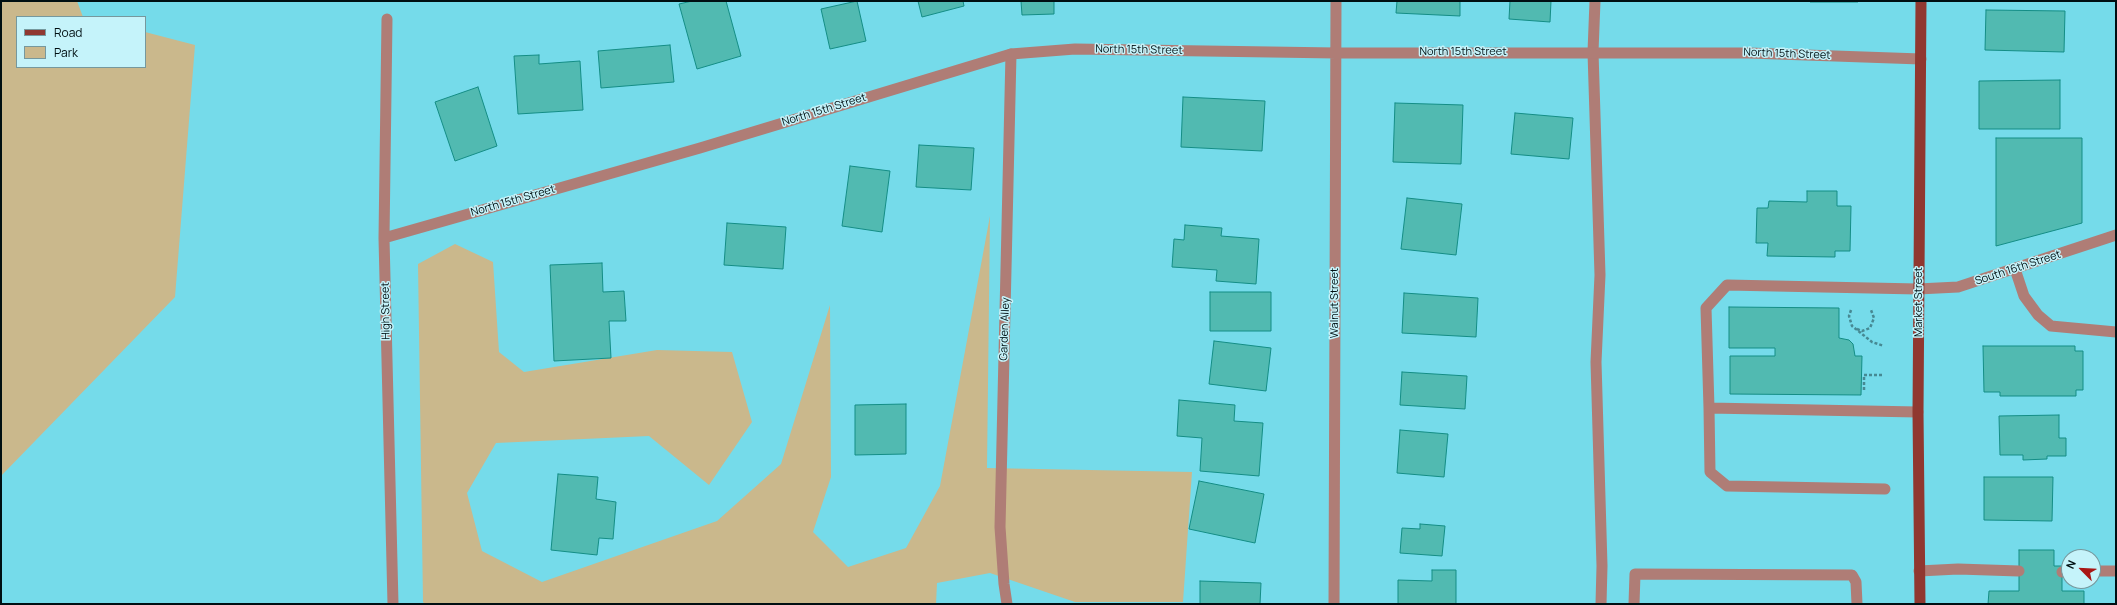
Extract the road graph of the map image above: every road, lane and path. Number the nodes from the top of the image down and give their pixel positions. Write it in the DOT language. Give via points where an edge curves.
graph roads {
  1 [pos="1336,1"];
  2 [pos="1595,1"];
  3 [pos="1922,1"];
  4 [pos="387,19"];
  5 [pos="1592,52"];
  6 [pos="1336,53"];
  7 [pos="1011,54"];
  8 [pos="1921,59"];
  9 [pos="2116,235"];
  10 [pos="384,238"];
  11 [pos="2015,269"];
  12 [pos="1918,289"];
  13 [pos="1854,307"];
  14 [pos="1868,307"];
  15 [pos="1857,330"];
  16 [pos="2116,332"];
  17 [pos="1884,346"];
  18 [pos="1884,375"];
  19 [pos="1864,394"];
  20 [pos="1709,408"];
  21 [pos="1918,412"];
  22 [pos="1885,489"];
  23 [pos="1919,571"];
  24 [pos="2019,571"];
  25 [pos="2101,571"];
  26 [pos="2116,571"];
  27 [pos="393,604"];
  28 [pos="1007,604"];
  29 [pos="1334,604"];
  30 [pos="1601,604"];
  31 [pos="1634,604"];
  32 [pos="1857,604"];
  33 [pos="1920,604"];
  1 -- 6 [label="street, Walnut Street"];
  2 -- 5 [label="street"];
  3 -- 8 [label="main road, Market Street"];
  4 -- 10 [label="street, High Street"];
  5 -- 6 [label="street, North 15th Street"];
  5 -- 8 [label="street, North 15th Street" via="1749,53"];
  5 -- 30 [label="street" via="1600,275 1596,362"];
  6 -- 7 [label="street, North 15th Street" via="1075,49"];
  6 -- 29 [label="street, Walnut Street"];
  7 -- 10 [label="street, North 15th Street" via="700,148"];
  7 -- 28 [label="street, Garden Alley" via="1000,527"];
  8 -- 12 [label="main road, Market Street"];
  9 -- 11 [label="street, South 16th Street"];
  10 -- 27 [label="street, High Street"];
  11 -- 12 [label="street, South 16th Street" via="1958,288"];
  11 -- 16 [label="street" via="2024,296 2038,315 2051,326"];
  12 -- 20 [label="street, South 16th Street" via="1727,285 1706,308"];
  12 -- 21 [label="main road, Market Street"];
  13 -- 15 [label="path" via="1849,316 1852,326"];
  14 -- 15 [label="path" via="1874,318 1873,323 1866,330"];
  15 -- 17 [label="path" via="1872,342"];
  18 -- 19 [label="path" via="1864,375"];
  20 -- 21 [label="street"];
  20 -- 22 [label="street, South 16th Street" via="1710,472 1727,486"];
  21 -- 23 [label="main road, Market Street"];
  23 -- 24 [label="street"];
  23 -- 33 [label="main road, Market Street"];
  25 -- 26 [label="street"];
  31 -- 32 [label="street" via="1635,574 1852,575 1856,582"];
}
